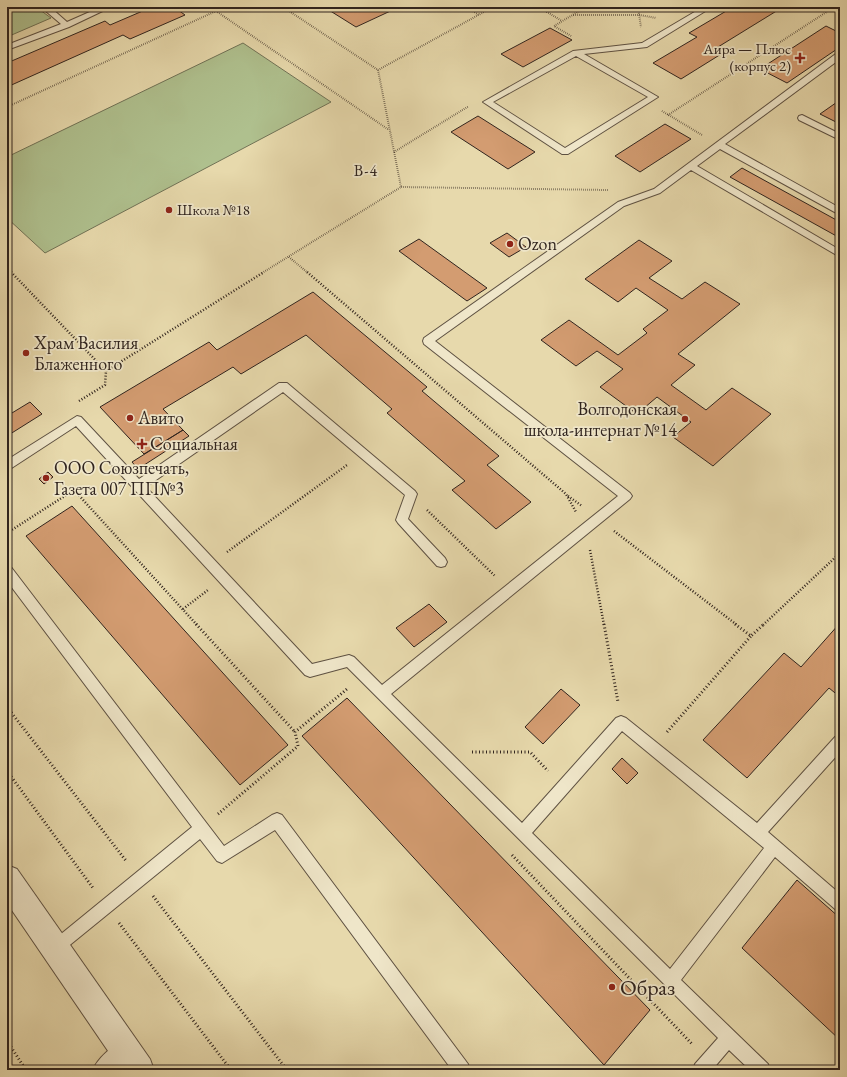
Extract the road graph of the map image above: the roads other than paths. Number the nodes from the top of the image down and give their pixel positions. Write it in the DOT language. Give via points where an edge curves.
graph roads {
  1 [pos="45,7"];
  2 [pos="107,7"];
  3 [pos="708,7"];
  4 [pos="66,25"];
  5 [pos="7,48"];
  6 [pos="576,53"];
  7 [pos="840,55"];
  8 [pos="802,118"];
  9 [pos="840,137"];
  10 [pos="720,145"];
  11 [pos="691,166"];
  12 [pos="840,212"];
  13 [pos="840,254"];
  14 [pos="7,466"];
  15 [pos="138,486"];
  16 [pos="441,562"];
  17 [pos="7,571"];
  18 [pos="382,693"];
  19 [pos="840,742"];
  20 [pos="201,829"];
  21 [pos="523,833"];
  22 [pos="758,833"];
  23 [pos="774,846"];
  24 [pos="7,879"];
  25 [pos="840,904"];
  26 [pos="55,948"];
  27 [pos="670,980"];
  28 [pos="729,1038"];
  29 [pos="131,1059"];
  30 [pos="705,1066"];
  31 [pos="101,1070"];
  32 [pos="462,1070"];
  33 [pos="762,1070"];
  1 -- 4 [label="lane"];
  2 -- 4 [label="lane"];
  3 -- 6 [label="lane" via="644,45"];
  4 -- 5 [label="lane"];
  6 -- 6 [label="lane" via="487,102 565,152 654,97"];
  7 -- 10 [label="lane"];
  8 -- 9 [label="lane"];
  10 -- 11 [label="lane"];
  10 -- 12 [label="lane"];
  11 -- 13 [label="lane"];
  11 -- 18 [label="lane" via="657,191 621,204 428,341 626,496"];
  14 -- 15 [label="lane" via="77,420"];
  15 -- 16 [label="lane" via="283,386 411,494 402,520"];
  15 -- 18 [label="lane" via="310,671 350,661"];
  17 -- 20 [label="lane"];
  18 -- 21 [label="lane"];
  19 -- 22 [label="lane"];
  20 -- 26 [label="lane"];
  20 -- 32 [label="lane" via="222,856 277,820"];
  21 -- 22 [label="lane" via="622,722"];
  21 -- 27 [label="lane"];
  22 -- 23 [label="lane"];
  23 -- 25 [label="lane"];
  23 -- 27 [label="lane"];
  24 -- 26 [label="street"];
  26 -- 29 [label="street"];
  27 -- 28 [label="lane"];
  28 -- 30 [label="lane"];
  28 -- 33 [label="lane"];
  29 -- 31 [label="lane"];
}
